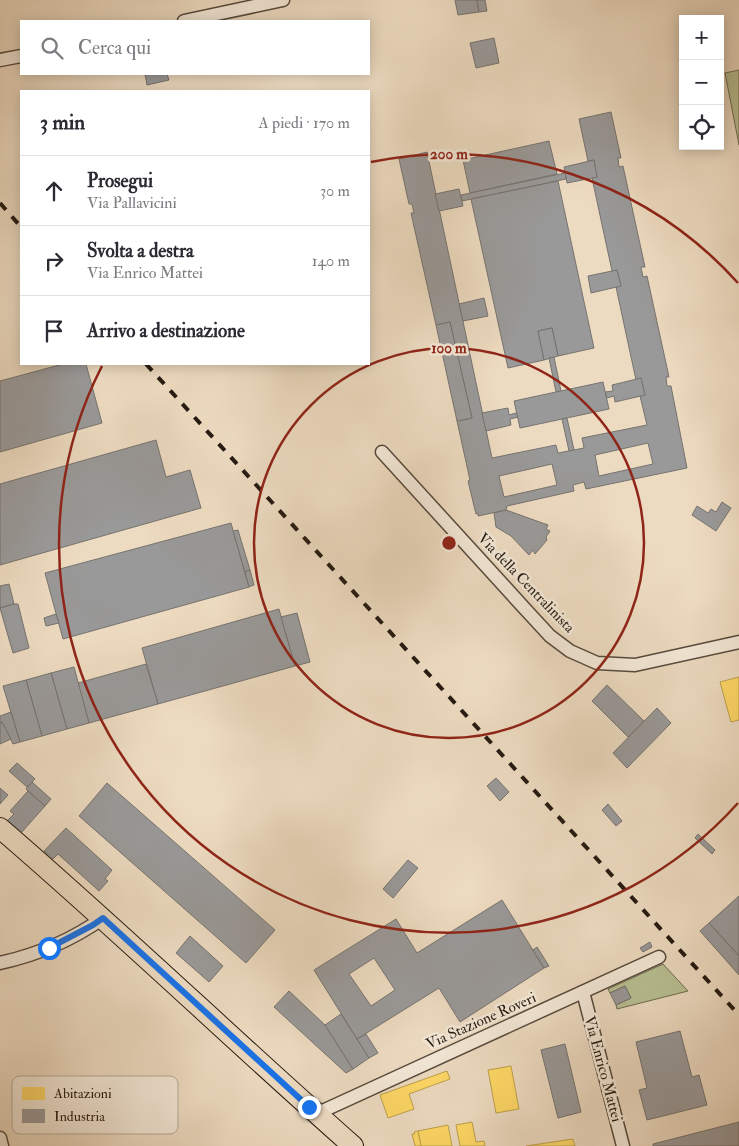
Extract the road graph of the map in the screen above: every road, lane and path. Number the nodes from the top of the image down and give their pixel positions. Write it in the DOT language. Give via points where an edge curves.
graph roads {
  1 [pos="283,0"];
  2 [pos="189,20"];
  3 [pos="20,56"];
  4 [pos="0,60"];
  5 [pos="382,452"];
  6 [pos="739,642"];
  7 [pos="0,828"];
  8 [pos="103,918"];
  9 [pos="659,957"];
  10 [pos="0,963"];
  11 [pos="583,992"];
  12 [pos="316,1114"];
  13 [pos="0,1138"];
  14 [pos="2,1146"];
  15 [pos="353,1146"];
  16 [pos="623,1146"];
  1 -- 2 [label="street"];
  3 -- 4 [label="street"];
  5 -- 6 [label="street, Via della Centralinista" via="550,636 571,652 597,663 635,665"];
  7 -- 8 [label="main road"];
  8 -- 10 [label="street" via="49,948"];
  8 -- 12 [label="main road"];
  9 -- 11 [label="street, Via Stazione Roveri"];
  11 -- 12 [label="street, Via Stazione Roveri"];
  11 -- 16 [label="street, Via Enrico Mattei"];
  12 -- 15 [label="main road"];
  13 -- 14 [label="street"];
}
